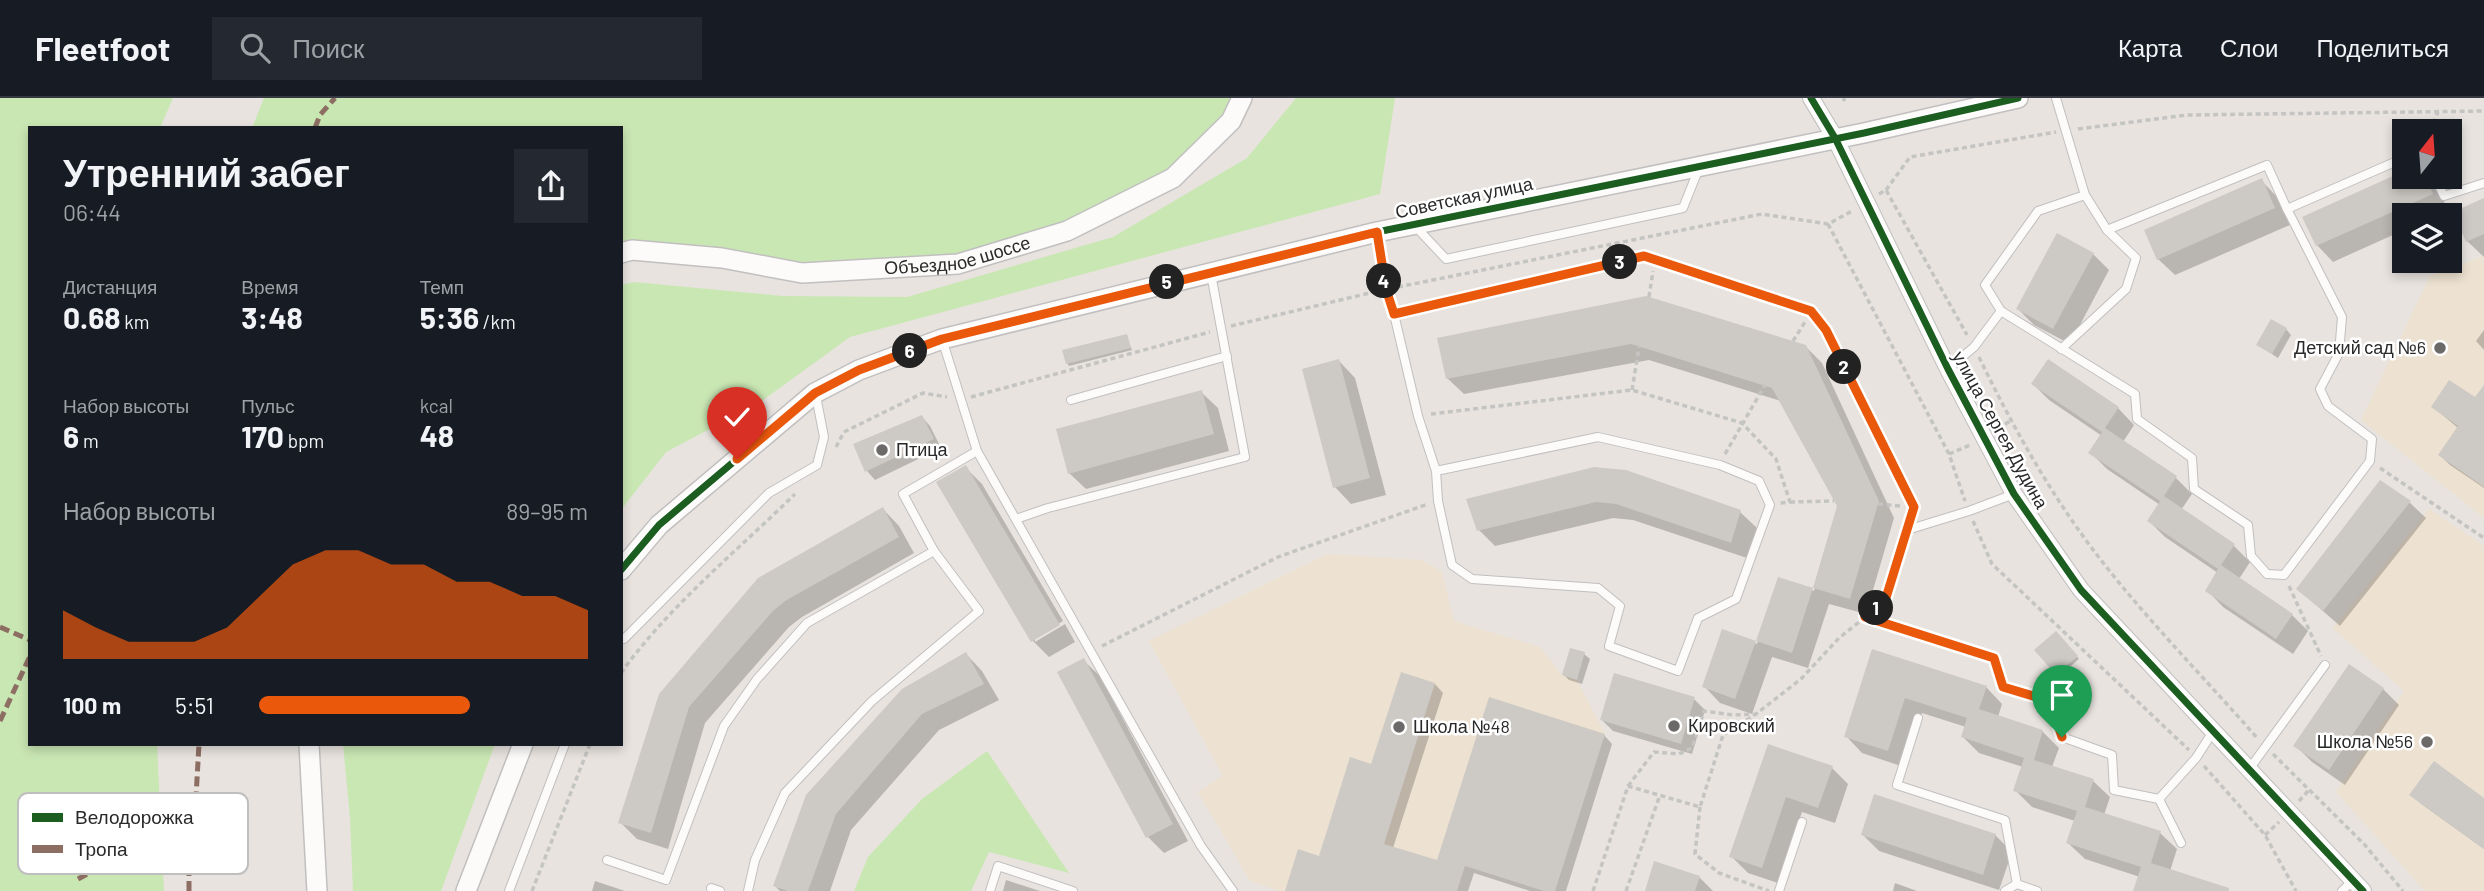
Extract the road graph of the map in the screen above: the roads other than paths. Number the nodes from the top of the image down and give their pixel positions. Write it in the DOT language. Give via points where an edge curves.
graph roads {
  1 [pos="1242,98"];
  2 [pos="1811,98"];
  3 [pos="2018,98"];
  4 [pos="2056,98"];
  5 [pos="1835,138"];
  6 [pos="2392,163"];
  7 [pos="1700,165"];
  8 [pos="2484,183"];
  9 [pos="2441,189"];
  10 [pos="2085,195"];
  11 [pos="2287,209"];
  12 [pos="1413,224"];
  13 [pos="2107,230"];
  14 [pos="1377,232"];
  15 [pos="623,252"];
  16 [pos="1211,271"];
  17 [pos="2001,312"];
  18 [pos="1394,314"];
  19 [pos="942,339"];
  20 [pos="2061,349"];
  21 [pos="1227,356"];
  22 [pos="1948,369"];
  23 [pos="815,393"];
  24 [pos="1071,400"];
  25 [pos="977,451"];
  26 [pos="1436,471"];
  27 [pos="2014,495"];
  28 [pos="1016,519"];
  29 [pos="1907,530"];
  30 [pos="934,551"];
  31 [pos="623,568"];
  32 [pos="1888,592"];
  33 [pos="1927,636"];
  34 [pos="623,639"];
  35 [pos="2325,665"];
  36 [pos="1918,718"];
  37 [pos="2214,730"];
  38 [pos="309,746"];
  39 [pos="522,746"];
  40 [pos="564,746"];
  41 [pos="2250,768"];
  42 [pos="2159,799"];
  43 [pos="1802,822"];
  44 [pos="2180,843"];
  45 [pos="607,860"];
  46 [pos="2017,884"];
  47 [pos="2353,887"];
  48 [pos="317,891"];
  49 [pos="466,891"];
  50 [pos="509,891"];
  51 [pos="748,891"];
  52 [pos="990,891"];
  53 [pos="1073,891"];
  54 [pos="1233,891"];
  55 [pos="1779,891"];
  56 [pos="2005,891"];
  57 [pos="2037,891"];
  1 -- 15 [label="street, Объездное шоссе" via="1231,121 1172,178 1067,231 958,264 802,273 722,258"];
  2 -- 5 [label="street, улица Сергея Дудина"];
  3 -- 5 [label="street, Советская улица"];
  4 -- 10 [label="lane"];
  5 -- 7 [label="street, Советская улица"];
  5 -- 22 [label="street, улица Сергея Дудина"];
  6 -- 11 [label="lane"];
  7 -- 12 [label="street, Советская улица"];
  7 -- 12 [label="lane" via="1683,208 1446,259"];
  8 -- 9 [label="lane" via="2444,196"];
  10 -- 13 [label="lane"];
  10 -- 17 [label="lane" via="2038,211 1985,285"];
  11 -- 13 [label="lane" via="2267,166"];
  11 -- 20 [label="lane" via="2342,317 2339,353 2320,389 2328,406 2372,439 2370,461 2284,575 2267,574 2251,556 2248,525 2194,489 2192,458 2137,419 2134,394"];
  12 -- 14 [label="street, Советская улица"];
  13 -- 20 [label="lane" via="2136,258 2126,289"];
  14 -- 16 [label="street, Советская улица"];
  14 -- 18 [label="lane"];
  16 -- 19 [label="street, Советская улица"];
  16 -- 21 [label="lane"];
  17 -- 20 [label="lane"];
  17 -- 22 [label="lane"];
  18 -- 26 [label="lane"];
  18 -- 29 [label="lane" via="1644,256 1811,311 1826,330 1914,507"];
  19 -- 23 [label="street, Советская улица" via="859,370"];
  19 -- 25 [label="lane"];
  21 -- 24 [label="lane"];
  21 -- 28 [label="lane" via="1245,457"];
  22 -- 27 [label="street, улица Сергея Дудина"];
  23 -- 31 [label="street, Советская улица" via="659,525"];
  23 -- 34 [label="lane" via="824,437 817,465 769,493"];
  25 -- 28 [label="lane"];
  25 -- 30 [label="lane" via="903,494"];
  26 -- 26 [label="lane" via="1437,501 1452,565 1472,579 1598,588 1620,607 1609,646 1678,671 1698,618 1736,599 1770,505 1759,481 1720,465 1598,437"];
  27 -- 29 [label="lane"];
  27 -- 37 [label="street, улица Сергея Дудина" via="2081,590"];
  28 -- 54 [label="lane" via="1201,846"];
  29 -- 32 [label="lane"];
  30 -- 45 [label="lane" via="807,623 757,679 724,726 666,880"];
  30 -- 51 [label="lane" via="978,611 872,701 785,793 755,860"];
  33 -- 42 [label="lane" via="1994,658 2003,687 2050,701 2062,737 2112,755 2114,790"];
  35 -- 41 [label="lane"];
  36 -- 46 [label="lane" via="1897,785 2005,820"];
  37 -- 41 [label="street, улица Сергея Дудина"];
  37 -- 42 [label="lane"];
  38 -- 48 [label="street"];
  39 -- 49 [label="street"];
  40 -- 50 [label="lane"];
  41 -- 47 [label="street, улица Сергея Дудина"];
  42 -- 44 [label="lane"];
  43 -- 55 [label="lane"];
  46 -- 56 [label="lane"];
  46 -- 57 [label="lane"];
  52 -- 53 [label="lane" via="998,866"];
}
